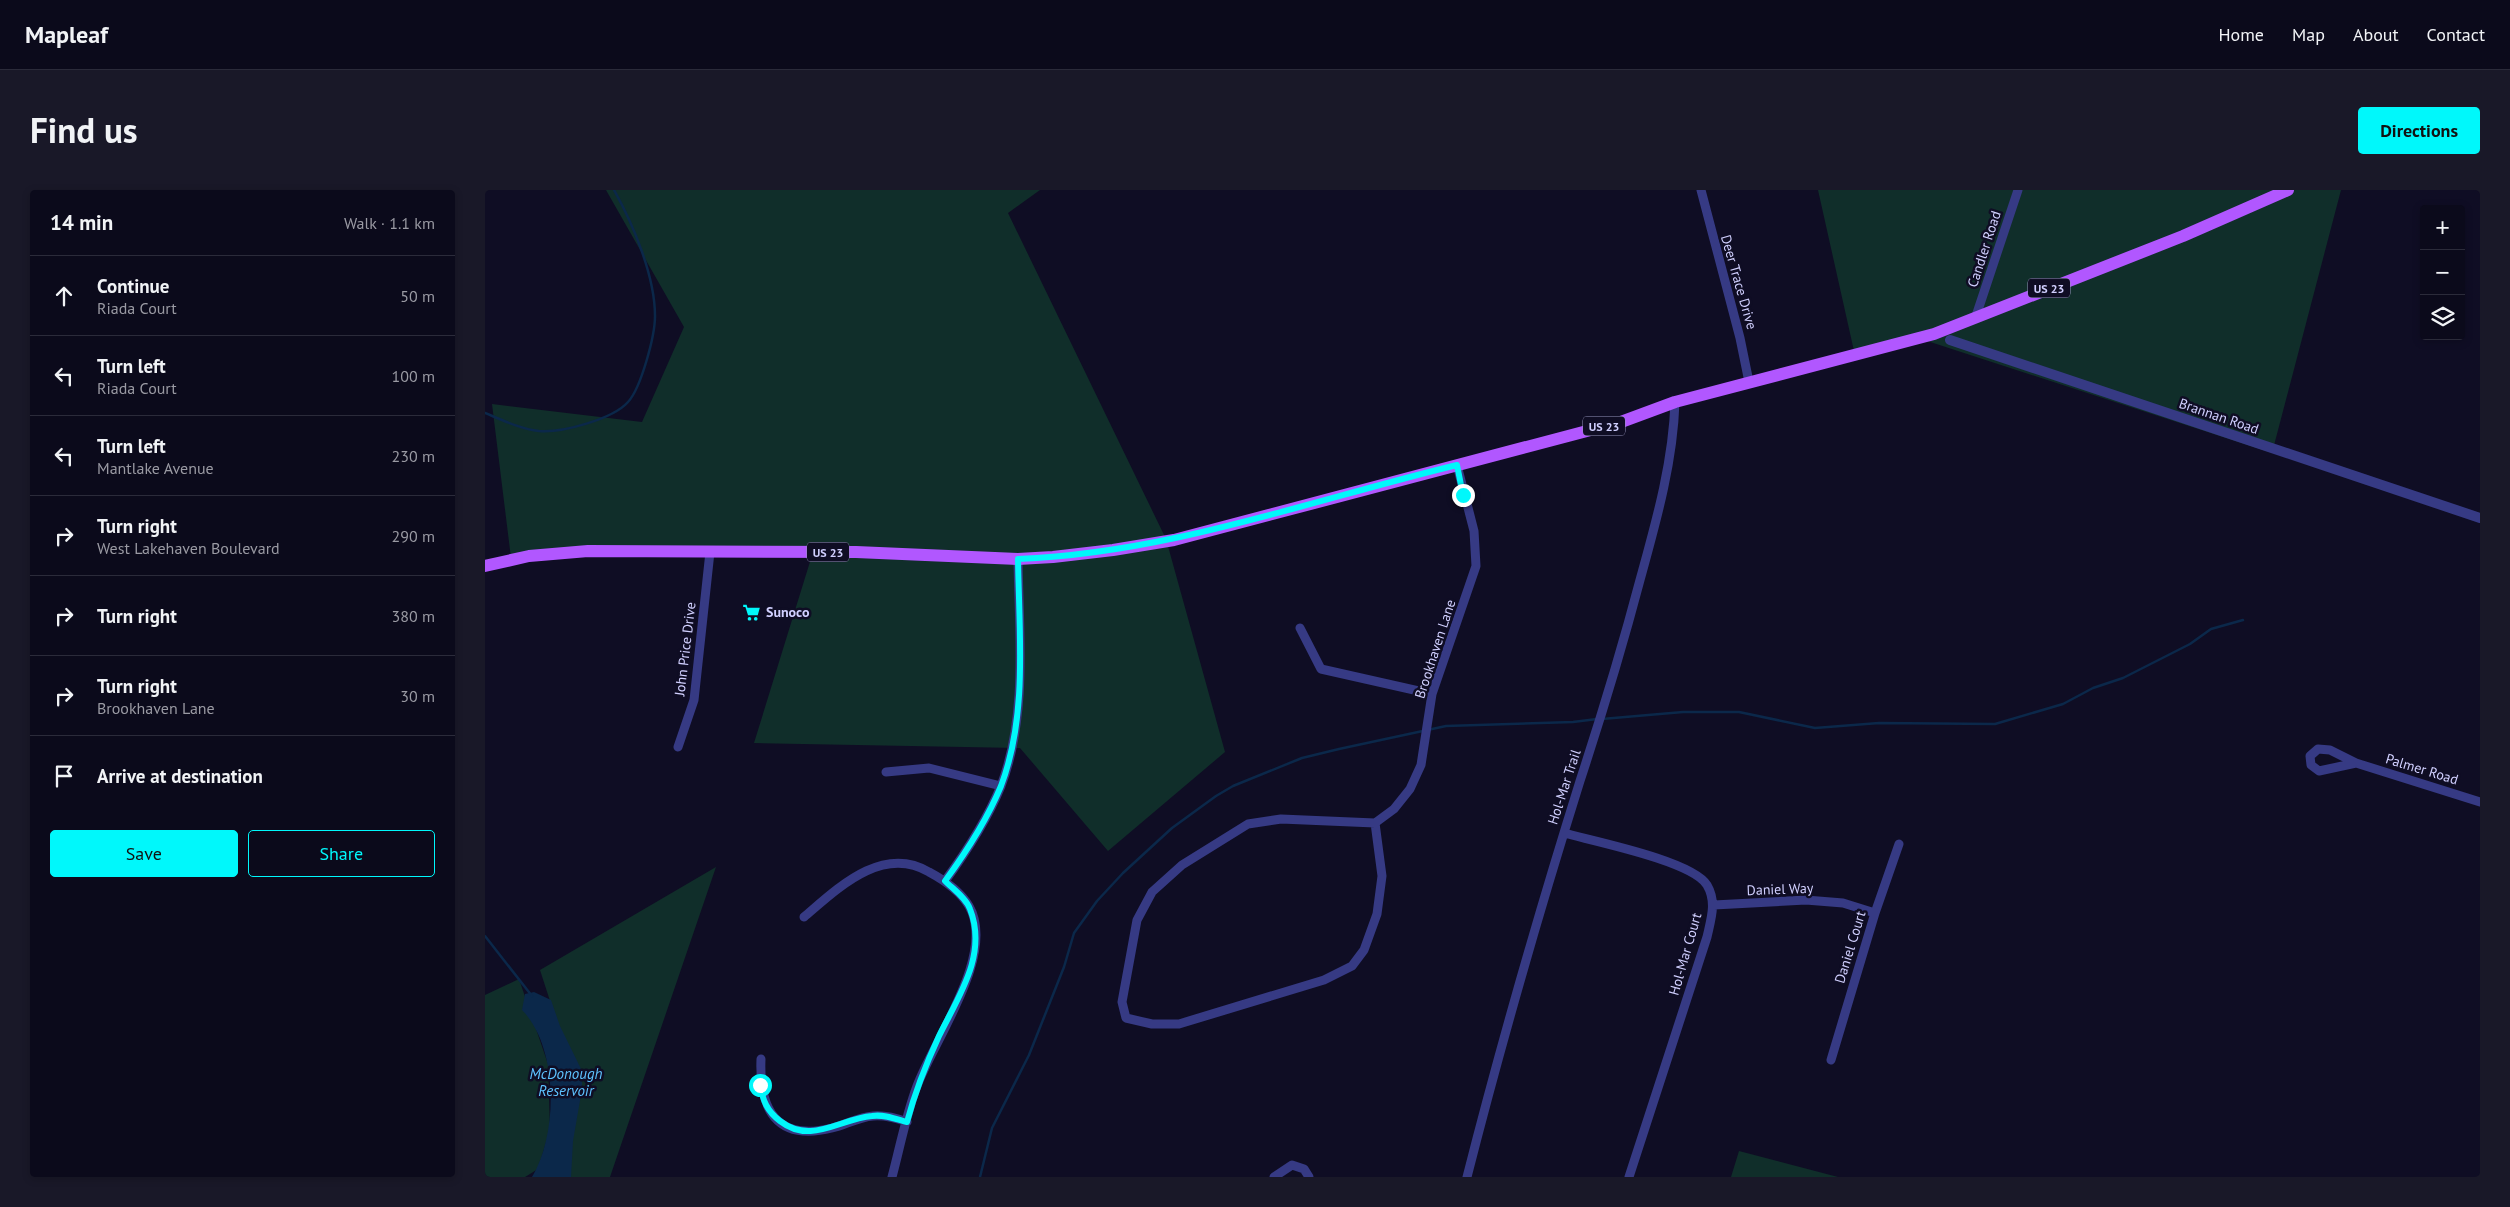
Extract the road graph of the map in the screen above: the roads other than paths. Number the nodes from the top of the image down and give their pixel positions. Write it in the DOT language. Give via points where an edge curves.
graph roads {
  1 [pos="1701,190"];
  2 [pos="2018,190"];
  3 [pos="2288,190"];
  4 [pos="1976,316"];
  5 [pos="1934,334"];
  6 [pos="1950,340"];
  7 [pos="1749,382"];
  8 [pos="1675,402"];
  9 [pos="1457,465"];
  10 [pos="2480,518"];
  11 [pos="710,552"];
  12 [pos="1018,559"];
  13 [pos="485,566"];
  14 [pos="1300,628"];
  15 [pos="1431,694"];
  16 [pos="678,747"];
  17 [pos="2356,763"];
  18 [pos="886,772"];
  19 [pos="1001,786"];
  20 [pos="2480,802"];
  21 [pos="1375,823"];
  22 [pos="1564,833"];
  23 [pos="1899,844"];
  24 [pos="945,881"];
  25 [pos="1714,905"];
  26 [pos="1875,913"];
  27 [pos="804,918"];
  28 [pos="761,1059"];
  29 [pos="1831,1060"];
  30 [pos="907,1122"];
  31 [pos="892,1177"];
  32 [pos="1274,1177"];
  33 [pos="1309,1177"];
  34 [pos="1467,1177"];
  35 [pos="1629,1177"];
  1 -- 7 [label="street, Deer Trace Drive"];
  2 -- 4 [label="street, Candler Road"];
  3 -- 4 [label="main road, US 23" via="2183,236"];
  4 -- 5 [label="main road, US 23"];
  5 -- 6 [label="street"];
  5 -- 7 [label="main road, US 23"];
  6 -- 10 [label="street, Brannan Road"];
  7 -- 8 [label="main road, US 23"];
  8 -- 9 [label="main road, US 23" via="1621,422"];
  8 -- 22 [label="street, Hol-Mar Trail" via="1674,433 1662,498 1613,678"];
  9 -- 12 [label="main road, US 23" via="1174,540"];
  9 -- 15 [label="street, Brookhaven Lane" via="1474,531 1476,566"];
  11 -- 12 [label="main road, US 23" via="856,552"];
  11 -- 13 [label="main road, US 23" via="588,550 529,556"];
  11 -- 16 [label="street, John Price Drive" via="694,700"];
  12 -- 19 [label="street" via="1020,673 1016,722"];
  14 -- 15 [label="street" via="1321,668"];
  15 -- 21 [label="street, Brookhaven Lane" via="1421,765 1410,789 1394,809"];
  17 -- 20 [label="street, Palmer Road"];
  18 -- 19 [label="street" via="929,768"];
  19 -- 24 [label="street" via="971,845"];
  21 -- 21 [label="street" via="1281,819 1248,824 1182,865 1152,892 1137,920 1122,1002 1126,1018 1152,1024 1179,1024 1324,980 1352,966 1364,950 1377,914 1382,876"];
  22 -- 25 [label="street, Hol-Mar Court" via="1683,866 1706,884"];
  22 -- 34 [label="street, Hol-Mar Trail"];
  23 -- 26 [label="street, Daniel Court"];
  24 -- 27 [label="street" via="924,869 902,864 872,867 850,879"];
  24 -- 30 [label="street" via="970,908 975,951 967,983 916,1086"];
  25 -- 26 [label="street, Daniel Way" via="1806,900 1843,903"];
  25 -- 35 [label="street, Hol-Mar Court" via="1707,937"];
  26 -- 29 [label="street, Daniel Court"];
  28 -- 30 [label="street" via="763,1099 768,1111 788,1127 812,1132 872,1116"];
  30 -- 31 [label="street"];
  32 -- 33 [label="street" via="1292,1165 1304,1168"];
}
